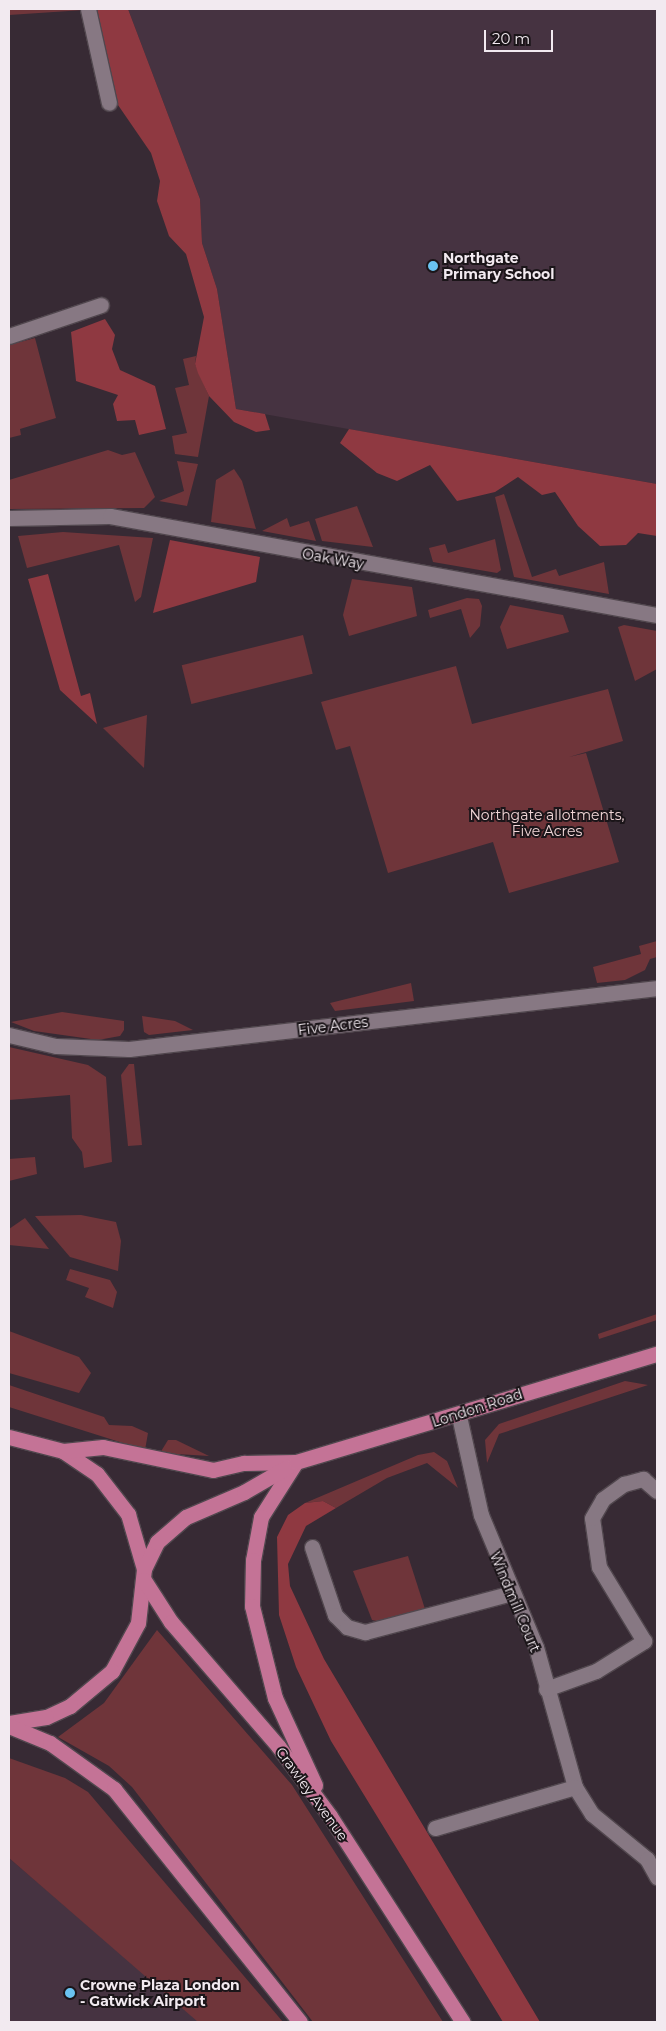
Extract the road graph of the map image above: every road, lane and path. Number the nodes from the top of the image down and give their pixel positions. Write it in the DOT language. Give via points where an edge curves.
graph roads {
  1 [pos="88,9"];
  2 [pos="110,103"];
  3 [pos="101,304"];
  4 [pos="9,336"];
  5 [pos="9,518"];
  6 [pos="657,615"];
  7 [pos="657,988"];
  8 [pos="9,1035"];
  9 [pos="656,1357"];
  10 [pos="459,1416"];
  11 [pos="9,1430"];
  12 [pos="9,1438"];
  13 [pos="32,1440"];
  14 [pos="63,1451"];
  15 [pos="296,1462"];
  16 [pos="657,1491"];
  17 [pos="312,1547"];
  18 [pos="144,1574"];
  19 [pos="512,1593"];
  20 [pos="651,1642"];
  21 [pos="546,1689"];
  22 [pos="9,1724"];
  23 [pos="574,1787"];
  24 [pos="330,1816"];
  25 [pos="435,1828"];
  26 [pos="652,1854"];
  27 [pos="657,1877"];
  28 [pos="300,2022"];
  29 [pos="463,2022"];
  1 -- 2 [label="street"];
  3 -- 4 [label="street"];
  5 -- 6 [label="street, Oak Way" via="110,516"];
  7 -- 8 [label="street, Five Acres" via="129,1049 56,1046"];
  9 -- 10 [label="main road, London Road"];
  10 -- 15 [label="main road, London Road"];
  10 -- 19 [label="street, Windmill Court" via="481,1515"];
  11 -- 13 [label="main road"];
  12 -- 13 [label="main road"];
  13 -- 14 [label="main road"];
  14 -- 15 [label="main road, London Road" via="102,1447 213,1470 244,1463"];
  14 -- 18 [label="main road" via="97,1474 116,1496 135,1528"];
  15 -- 18 [label="main road, London Road" via="244,1492 186,1516 157,1542"];
  15 -- 24 [label="main road" via="261,1517 253,1560 252,1606 275,1698"];
  16 -- 20 [label="street" via="643,1480 624,1484 603,1498 592,1518 599,1567"];
  17 -- 19 [label="street" via="326,1598 335,1616 347,1627 365,1632"];
  18 -- 22 [label="main road" via="138,1623 129,1645 102,1682 58,1712"];
  18 -- 24 [label="main road, Crawley Avenue" via="171,1622 278,1746"];
  19 -- 21 [label="street, Windmill Court" via="536,1647"];
  20 -- 21 [label="street" via="596,1671"];
  21 -- 23 [label="street, Windmill Court"];
  22 -- 28 [label="main road" via="50,1743 114,1789"];
  23 -- 25 [label="street"];
  23 -- 26 [label="street, Windmill Court" via="606,1827"];
  24 -- 29 [label="main road, Crawley Avenue"];
  26 -- 27 [label="street, Windmill Court"];
}
